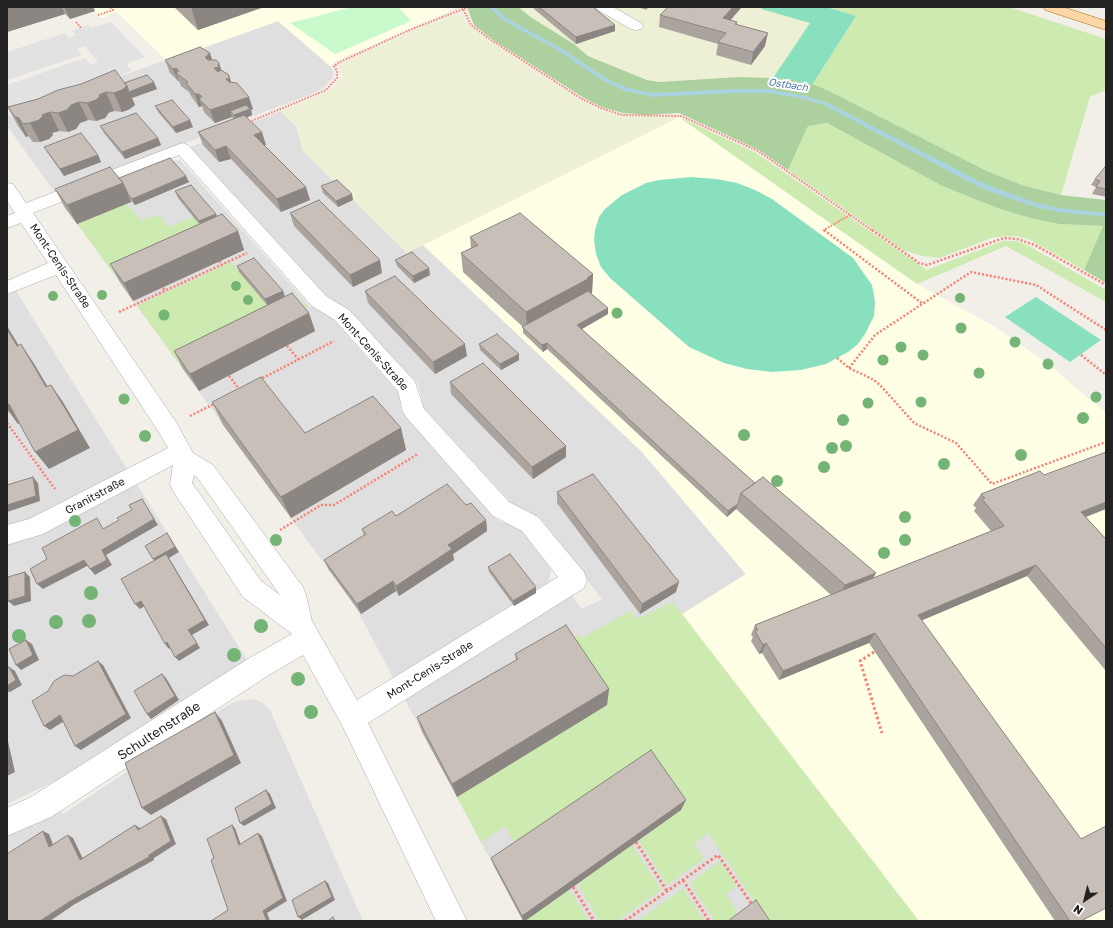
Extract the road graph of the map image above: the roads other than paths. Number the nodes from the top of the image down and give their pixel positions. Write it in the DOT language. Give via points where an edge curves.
graph roads {
  1 [pos="603,7"];
  2 [pos="1050,7"];
  3 [pos="1077,7"];
  4 [pos="1106,16"];
  5 [pos="636,26"];
  6 [pos="1106,26"];
  7 [pos="7,188"];
  8 [pos="24,213"];
  9 [pos="7,222"];
  10 [pos="59,266"];
  11 [pos="7,288"];
  12 [pos="183,455"];
  13 [pos="7,535"];
  14 [pos="304,631"];
  15 [pos="352,718"];
  16 [pos="7,822"];
  17 [pos="452,921"];
  1 -- 5 [label="street"];
  2 -- 6 [label="main road"];
  3 -- 4 [label="main road"];
  7 -- 8 [label="street, Mont-Cenis-Straße"];
  8 -- 9 [label="street, Mont-Cenis-Straße"];
  8 -- 10 [label="street, Mont-Cenis-Straße"];
  8 -- 15 [label="street, Mont-Cenis-Straße" via="182,148 319,301 342,316 408,388 414,412 501,509 530,524 575,580"];
  10 -- 11 [label="street"];
  10 -- 12 [label="street, Mont-Cenis-Straße" via="168,428"];
  12 -- 13 [label="street, Granitstraße" via="34,527"];
  12 -- 14 [label="street, Mont-Cenis-Straße" via="205,471 294,595"];
  12 -- 14 [label="street, Mont-Cenis-Straße" via="182,484 252,589"];
  14 -- 15 [label="street, Mont-Cenis-Straße"];
  14 -- 16 [label="street, Schultenstraße" via="260,666 40,807"];
  15 -- 17 [label="street, Mont-Cenis-Straße"];
}
